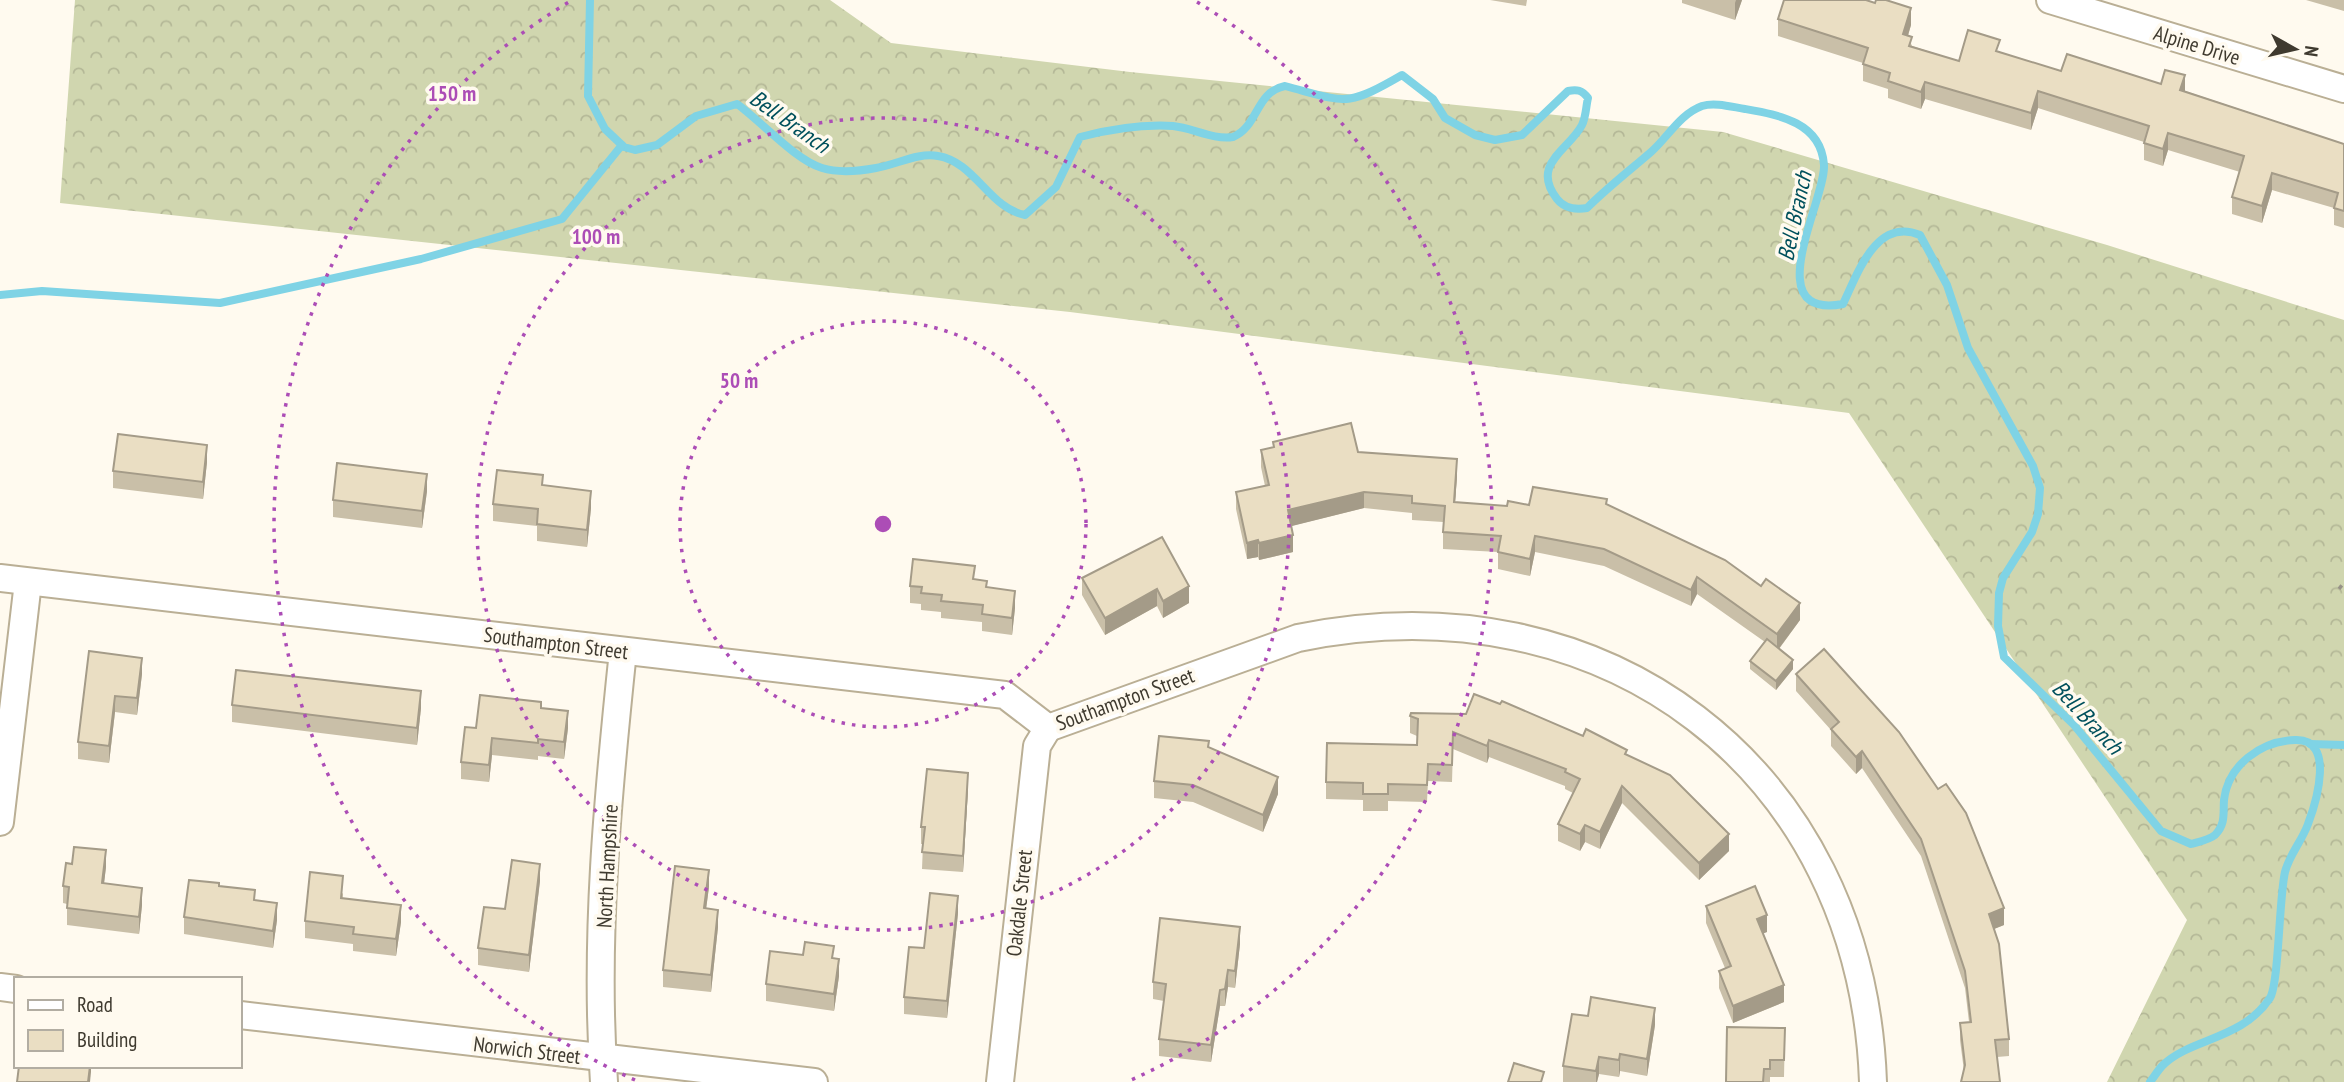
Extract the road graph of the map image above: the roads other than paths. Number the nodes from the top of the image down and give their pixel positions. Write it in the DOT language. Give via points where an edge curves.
graph roads {
  1 [pos="2050,0"];
  2 [pos="2344,89"];
  3 [pos="0,578"];
  4 [pos="28,582"];
  5 [pos="623,651"];
  6 [pos="1048,727"];
  7 [pos="0,822"];
  8 [pos="242,1015"];
  9 [pos="603,1070"];
  10 [pos="814,1082"];
  11 [pos="1000,1082"];
  12 [pos="1873,1082"];
  1 -- 2 [label="street, Alpine Drive"];
  3 -- 4 [label="street, Southampton Street"];
  4 -- 5 [label="street, Southampton Street"];
  4 -- 7 [label="street"];
  5 -- 6 [label="street, Southampton Street" via="1004,695"];
  5 -- 9 [label="street, North Hampshire" via="605,864"];
  6 -- 11 [label="street, Oakdale Street" via="1037,746"];
  6 -- 12 [label="street, Southampton Street" via="1298,638 1340,629 1471,629 1542,642 1610,667 1704,724 1761,779 1805,838 1828,881 1854,950 1871,1033"];
  8 -- 9 [label="street, Norwich Street"];
  9 -- 10 [label="street, Norwich Street"];
}
